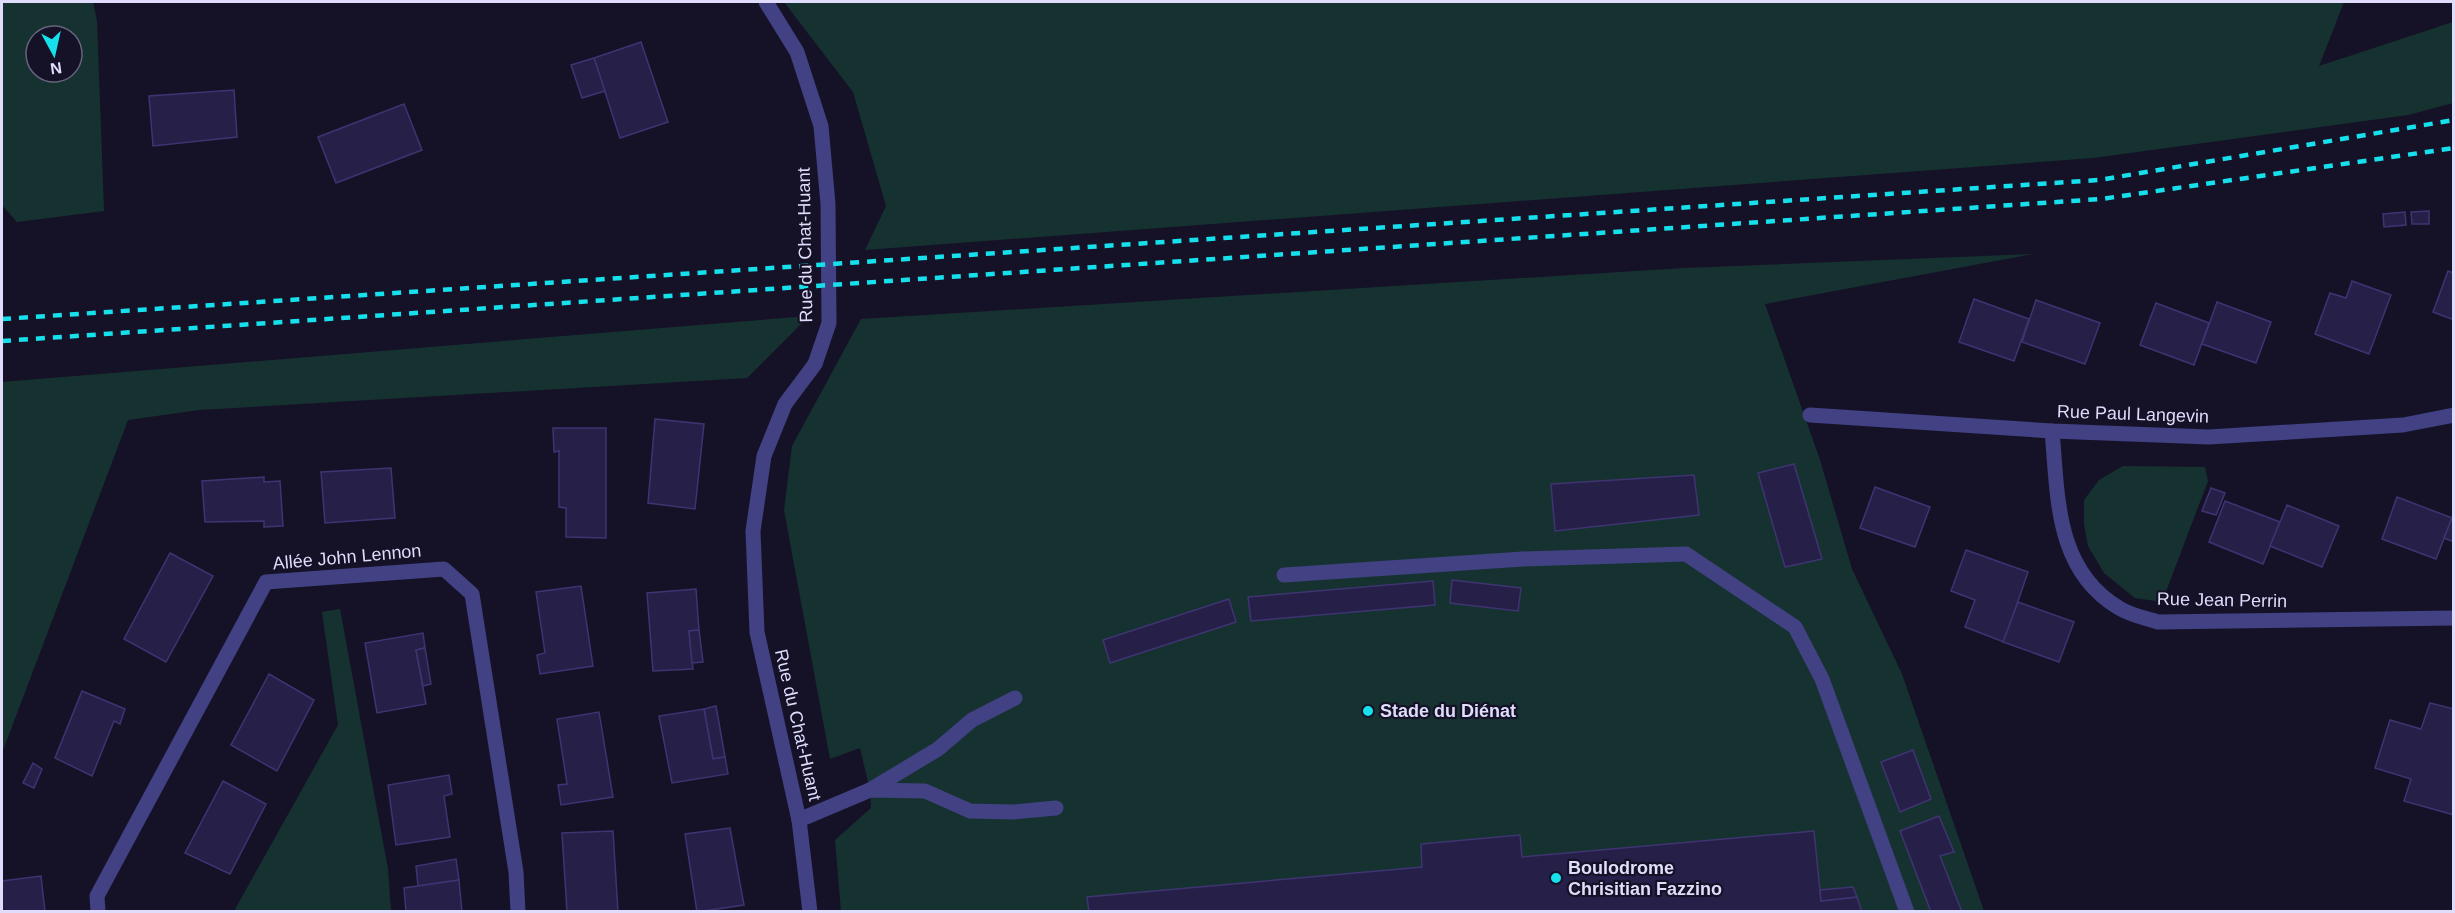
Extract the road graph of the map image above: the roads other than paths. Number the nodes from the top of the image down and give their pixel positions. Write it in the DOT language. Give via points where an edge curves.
graph roads {
  1 [pos="766,2"];
  2 [pos="1810,415"];
  3 [pos="2454,415"];
  4 [pos="2052,431"];
  5 [pos="1284,574"];
  6 [pos="2454,618"];
  7 [pos="1015,698"];
  8 [pos="870,790"];
  9 [pos="1056,808"];
  10 [pos="799,820"];
  11 [pos="98,912"];
  12 [pos="518,912"];
  13 [pos="810,912"];
  14 [pos="1907,912"];
  1 -- 10 [label="street, Rue du Chat-Huant" via="797,52 821,126 828,204 829,323 815,364 785,404 764,456 753,531 758,632"];
  2 -- 4 [label="street, Rue Paul Langevin"];
  3 -- 4 [label="street, Rue Paul Langevin" via="2403,425 2209,437"];
  4 -- 6 [label="street, Rue Jean Perrin" via="2067,548 2085,582 2120,608 2158,622"];
  5 -- 14 [label="street" via="1524,559 1686,554 1795,627 1821,679"];
  7 -- 8 [label="street" via="972,720 938,749"];
  8 -- 9 [label="street" via="925,791 989,818"];
  8 -- 10 [label="street"];
  10 -- 13 [label="street, Rue du Chat-Huant"];
  11 -- 12 [label="street, Allée John Lennon" via="97,896 266,582 444,569 471,594 516,872"];
}
